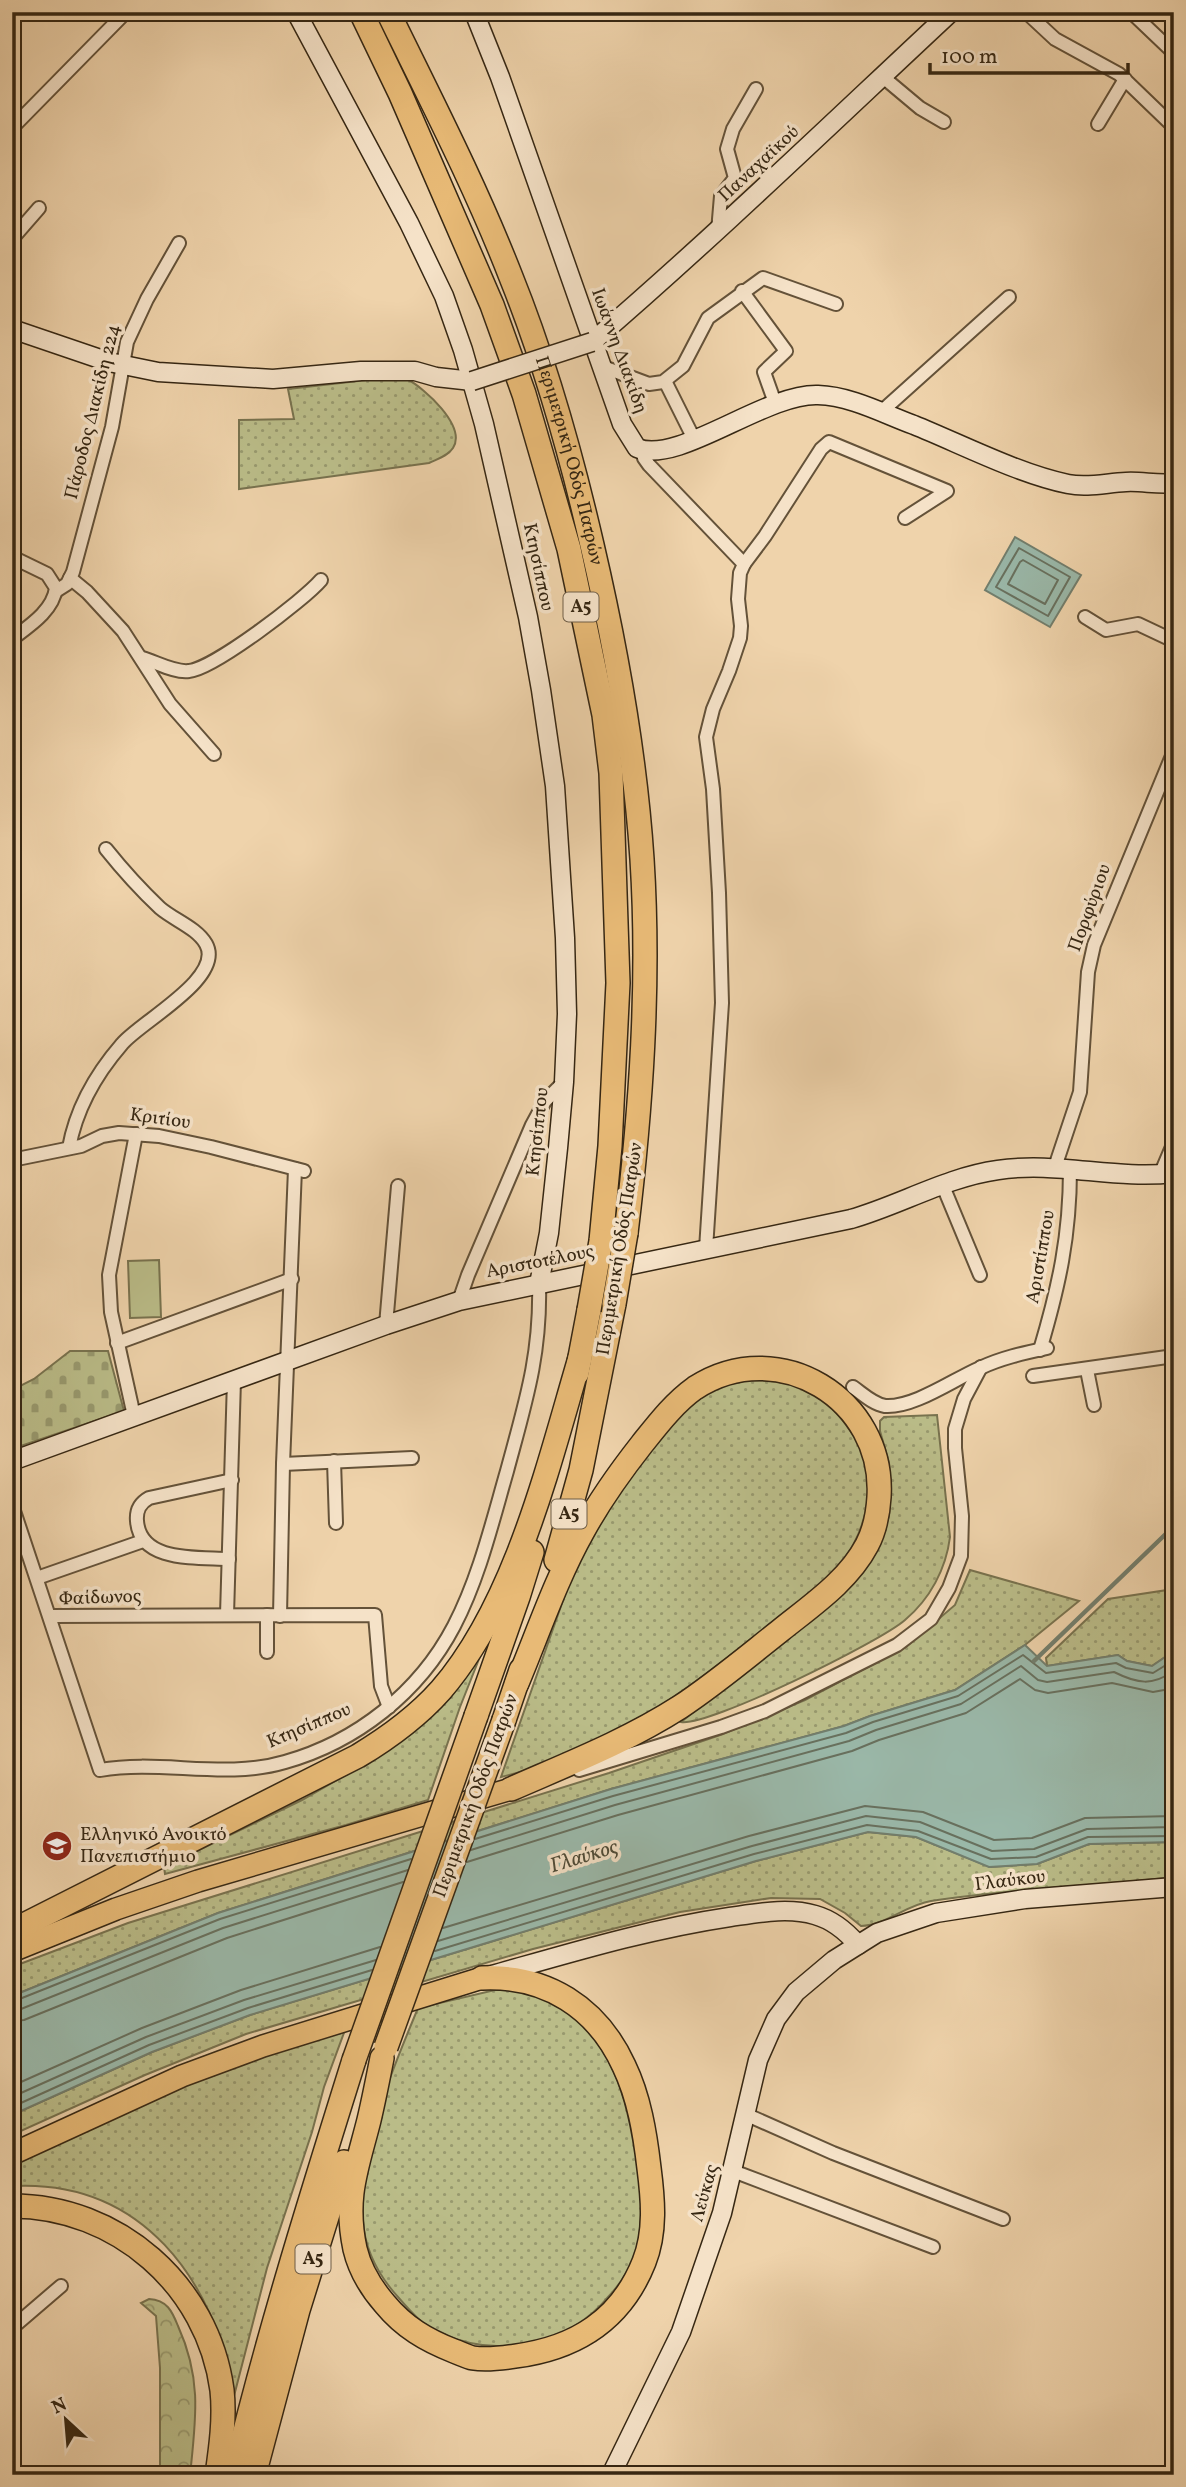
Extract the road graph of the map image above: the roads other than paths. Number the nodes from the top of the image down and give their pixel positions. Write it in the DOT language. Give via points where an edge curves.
graph roads {
  1 [pos="126,12"];
  2 [pos="296,12"];
  3 [pos="361,12"];
  4 [pos="388,12"];
  5 [pos="474,12"];
  6 [pos="951,12"];
  7 [pos="1026,12"];
  8 [pos="1131,12"];
  9 [pos="1174,53"];
  10 [pos="883,77"];
  11 [pos="1125,79"];
  12 [pos="756,89"];
  13 [pos="944,122"];
  14 [pos="1098,124"];
  15 [pos="12,128"];
  16 [pos="1174,128"];
  17 [pos="38,208"];
  18 [pos="718,231"];
  19 [pos="12,239"];
  20 [pos="178,243"];
  21 [pos="742,291"];
  22 [pos="1009,297"];
  23 [pos="836,304"];
  24 [pos="12,328"];
  25 [pos="592,342"];
  26 [pos="122,366"];
  27 [pos="601,366"];
  28 [pos="472,380"];
  29 [pos="664,381"];
  30 [pos="775,403"];
  31 [pos="881,412"];
  32 [pos="694,439"];
  33 [pos="643,450"];
  34 [pos="1174,483"];
  35 [pos="905,517"];
  36 [pos="12,557"];
  37 [pos="744,564"];
  38 [pos="70,578"];
  39 [pos="321,580"];
  40 [pos="55,592"];
  41 [pos="1085,617"];
  42 [pos="12,639"];
  43 [pos="1174,640"];
  44 [pos="142,658"];
  45 [pos="1174,751"];
  46 [pos="214,754"];
  47 [pos="106,849"];
  48 [pos="564,1082"];
  49 [pos="136,1134"];
  50 [pos="1174,1142"];
  51 [pos="69,1148"];
  52 [pos="12,1160"];
  53 [pos="1062,1168"];
  54 [pos="1167,1174"];
  55 [pos="398,1186"];
  56 [pos="943,1186"];
  57 [pos="706,1249"];
  58 [pos="980,1275"];
  59 [pos="292,1279"];
  60 [pos="539,1284"];
  61 [pos="460,1301"];
  62 [pos="386,1325"];
  63 [pos="117,1343"];
  64 [pos="1174,1356"];
  65 [pos="580,1358"];
  66 [pos="288,1361"];
  67 [pos="981,1367"];
  68 [pos="1087,1370"];
  69 [pos="1033,1376"];
  70 [pos="234,1380"];
  71 [pos="853,1387"];
  72 [pos="1094,1405"];
  73 [pos="134,1416"];
  74 [pos="412,1458"];
  75 [pos="12,1461"];
  76 [pos="334,1461"];
  77 [pos="283,1464"];
  78 [pos="232,1480"];
  79 [pos="12,1505"];
  80 [pos="336,1523"];
  81 [pos="143,1541"];
  82 [pos="229,1559"];
  83 [pos="37,1578"];
  84 [pos="228,1615"];
  85 [pos="51,1616"];
  86 [pos="274,1616"];
  87 [pos="267,1651"];
  88 [pos="517,1683"];
  89 [pos="388,1707"];
  90 [pos="251,1769"];
  91 [pos="511,1788"];
  92 [pos="1174,1887"];
  93 [pos="12,1931"];
  94 [pos="858,1945"];
  95 [pos="12,1951"];
  96 [pos="481,1978"];
  97 [pos="384,2052"];
  98 [pos="745,2114"];
  99 [pos="12,2154"];
  100 [pos="733,2171"];
  101 [pos="12,2206"];
  102 [pos="1003,2219"];
  103 [pos="933,2247"];
  104 [pos="61,2286"];
  105 [pos="12,2328"];
  106 [pos="217,2475"];
  107 [pos="234,2475"];
  108 [pos="254,2475"];
  109 [pos="611,2475"];
  1 -- 15 [label="street"];
  2 -- 28 [label="street, Κτησίππου" via="436,275"];
  3 -- 65 [label="highway, Περιμετρική Οδός Πατρών / Α5, bridge" via="492,305 524,394 569,549 604,715 611,773 618,983 601,1241"];
  4 -- 88 [label="highway, Περιμετρική Οδός Πατρών / Α5, bridge" via="461,161 522,304 545,373 614,646 638,812 644,1011 626,1233 581,1470"];
  5 -- 25 [label="street, Ιωάννη Διακίδη"];
  6 -- 10 [label="street, Παναχαϊκού"];
  7 -- 11 [label="street" via="1055,39"];
  8 -- 9 [label="street"];
  10 -- 13 [label="street" via="919,108"];
  10 -- 18 [label="street, Παναχαϊκού"];
  11 -- 14 [label="street"];
  11 -- 16 [label="street"];
  12 -- 18 [label="street" via="727,149 735,178 721,196"];
  17 -- 19 [label="street"];
  18 -- 25 [label="street, Παναχαϊκού"];
  20 -- 26 [label="street, Πάροδος Διακίδη 224" via="133,327"];
  21 -- 23 [label="street" via="763,278"];
  21 -- 29 [label="street" via="708,318 683,366"];
  21 -- 30 [label="street" via="786,351 764,372"];
  22 -- 31 [label="street"];
  24 -- 26 [label="street"];
  25 -- 27 [label="street, Ιωάννη Διακίδη"];
  25 -- 28 [label="street, bridge"];
  26 -- 28 [label="street" via="260,379 373,371"];
  26 -- 38 [label="street, Πάροδος Διακίδη 224" via="111,427"];
  27 -- 29 [label="street" via="649,384"];
  27 -- 33 [label="street, Ιωάννη Διακίδη" via="622,425"];
  28 -- 48 [label="street, Κτησίππου" via="528,617 552,760 565,938"];
  29 -- 32 [label="street"];
  30 -- 31 [label="street" via="822,395"];
  30 -- 32 [label="street"];
  31 -- 34 [label="street" via="1066,483"];
  32 -- 33 [label="street"];
  33 -- 37 [label="street" via="648,463"];
  35 -- 37 [label="street" via="947,491 829,442"];
  36 -- 40 [label="street" via="50,577"];
  37 -- 57 [label="street" via="737,599 740,638 706,737 713,789 722,1003"];
  38 -- 40 [label="street"];
  38 -- 44 [label="street" via="107,612"];
  39 -- 44 [label="street" via="253,636 199,670 185,672"];
  40 -- 42 [label="street" via="42,614"];
  41 -- 43 [label="street" via="1107,630 1139,624"];
  44 -- 46 [label="street" via="170,704"];
  45 -- 53 [label="street, Πορφύριου" via="1094,945 1080,1092"];
  47 -- 51 [label="street" via="162,909 200,936 210,961 178,997 118,1048 85,1100"];
  48 -- 60 [label="street, Κτησίππου" via="549,1233"];
  48 -- 61 [label="street" via="545,1101 532,1125"];
  49 -- 51 [label="street, Κριτίου" via="112,1133"];
  49 -- 59 [label="street, Κριτίου" via="299,1170"];
  49 -- 63 [label="street" via="109,1268"];
  50 -- 54 [label="street"];
  51 -- 52 [label="street, Κριτίου"];
  53 -- 54 [label="street, Αριστοτέλους"];
  53 -- 56 [label="street, Αριστοτέλους" via="998,1170"];
  53 -- 67 [label="street, Αριστίππου" via="1069,1220 1043,1349"];
  55 -- 62 [label="street"];
  56 -- 57 [label="street, Αριστοτέλους" via="851,1219"];
  56 -- 58 [label="street"];
  57 -- 60 [label="street, Αριστοτέλους"];
  59 -- 63 [label="street"];
  59 -- 66 [label="street"];
  60 -- 61 [label="street, Αριστοτέλους"];
  60 -- 89 [label="street, Κτησίππου" via="532,1380 477,1569 443,1644"];
  61 -- 62 [label="street, Αριστοτέλους"];
  62 -- 66 [label="street, Αριστοτέλους"];
  63 -- 73 [label="street"];
  64 -- 68 [label="street"];
  65 -- 93 [label="highway" via="536,1506 502,1588 473,1645 433,1699 403,1727 358,1756"];
  65 -- 107 [label="highway, Περιμετρική Οδός Πατρών / Α5, bridge" via="548,1498 518,1597 354,2060 290,2262"];
  66 -- 70 [label="street, Αριστοτέλους"];
  66 -- 77 [label="street"];
  67 -- 71 [label="street" via="896,1405 872,1401"];
  67 -- 91 [label="street" via="955,1429 961,1556 931,1619 897,1645 765,1711"];
  68 -- 69 [label="street"];
  68 -- 72 [label="street"];
  70 -- 73 [label="street, Αριστοτέλους"];
  70 -- 78 [label="street"];
  73 -- 75 [label="street, Αριστοτέλους"];
  74 -- 76 [label="street"];
  76 -- 77 [label="street"];
  76 -- 80 [label="street"];
  77 -- 86 [label="street"];
  78 -- 81 [label="street" via="145,1500 137,1516"];
  78 -- 82 [label="street"];
  79 -- 83 [label="street"];
  81 -- 82 [label="street" via="160,1553"];
  81 -- 83 [label="street"];
  82 -- 84 [label="street"];
  83 -- 85 [label="street"];
  84 -- 85 [label="street, Φαίδωνος"];
  84 -- 86 [label="street, Φαίδωνος"];
  85 -- 90 [label="street, Φαίδωνος" via="100,1770"];
  86 -- 87 [label="street"];
  86 -- 89 [label="street, Φαίδωνος" via="375,1615 381,1686"];
  88 -- 91 [label="highway" via="583,1531 631,1459 689,1393 736,1370 764,1368 783,1370 826,1388 843,1402 866,1434 877,1461 879,1496 878,1516 867,1545 846,1574 822,1598 680,1707 628,1737"];
  88 -- 97 [label="highway, Περιμετρική Οδός Πατρών / Α5, bridge"];
  89 -- 90 [label="street, Κτησίππου" via="364,1727 325,1747"];
  91 -- 95 [label="main road" via="198,1881"];
  92 -- 94 [label="street, Γλαύκου" via="953,1909 877,1933"];
  94 -- 96 [label="street" via="842,1929 814,1915 767,1912 644,1934"];
  94 -- 98 [label="street, Λεύκας" via="806,1982 782,2009 758,2060"];
  96 -- 97 [label="highway" via="519,1980 548,1988 574,2003 595,2020 628,2073 647,2152 653,2224 645,2260 629,2291 605,2320 575,2341 542,2353 473,2358 427,2341 383,2302 364,2274 355,2249 351,2189"];
  96 -- 99 [label="main road" via="251,2050"];
  97 -- 108 [label="highway, Περιμετρική Οδός Πατρών / Α5" via="321,2231"];
  98 -- 100 [label="street, Λεύκας"];
  98 -- 102 [label="street"];
  100 -- 103 [label="street"];
  100 -- 109 [label="street, Λεύκας" via="681,2332"];
  101 -- 106 [label="highway" via="64,2211 117,2232 173,2280 206,2334 219,2375 223,2404"];
  104 -- 105 [label="street"];
}
